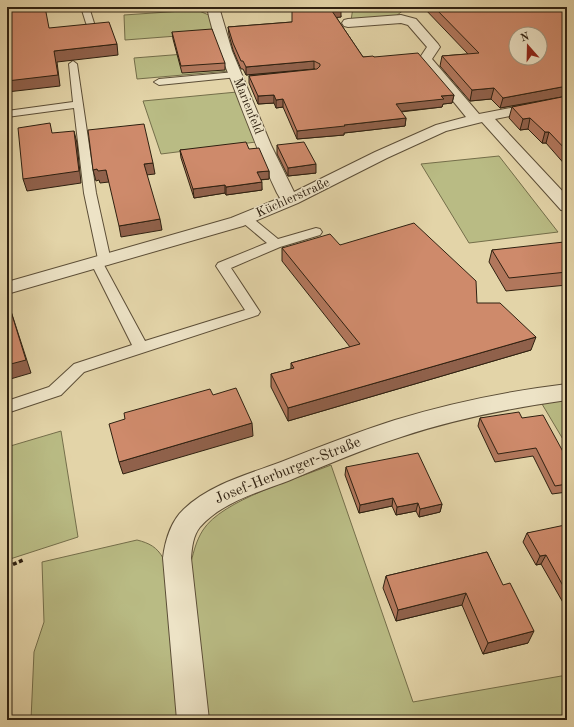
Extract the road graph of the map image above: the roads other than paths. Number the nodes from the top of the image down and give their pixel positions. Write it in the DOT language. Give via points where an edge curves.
graph roads {
  1 [pos="85,7"];
  2 [pos="213,7"];
  3 [pos="90,23"];
  4 [pos="348,23"];
  5 [pos="73,64"];
  6 [pos="239,78"];
  7 [pos="159,82"];
  8 [pos="567,102"];
  9 [pos="78,104"];
  10 [pos="7,114"];
  11 [pos="480,118"];
  12 [pos="292,199"];
  13 [pos="566,203"];
  14 [pos="246,219"];
  15 [pos="316,232"];
  16 [pos="276,244"];
  17 [pos="101,262"];
  18 [pos="7,288"];
  19 [pos="141,347"];
  20 [pos="567,392"];
  21 [pos="7,407"];
  22 [pos="193,720"];
  1 -- 3 [label="lane"];
  2 -- 6 [label="street, Marienfeld"];
  4 -- 11 [label="street" via="401,19 412,22 434,47 425,59"];
  5 -- 9 [label="lane"];
  6 -- 7 [label="lane"];
  6 -- 12 [label="street, Marienfeld" via="285,193"];
  8 -- 11 [label="street, Küchlerstraße"];
  9 -- 10 [label="lane"];
  9 -- 17 [label="lane"];
  11 -- 12 [label="street, Küchlerstraße" via="440,128"];
  11 -- 13 [label="street"];
  12 -- 14 [label="street, Küchlerstraße"];
  14 -- 16 [label="lane"];
  14 -- 17 [label="street, Küchlerstraße"];
  15 -- 16 [label="lane"];
  16 -- 19 [label="lane" via="223,266 253,312"];
  17 -- 18 [label="street, Küchlerstraße"];
  17 -- 19 [label="lane"];
  19 -- 21 [label="lane" via="79,368 55,391"];
  20 -- 22 [label="street, Josef-Herburger-Straße" via="468,409 372,437 228,495 196,514 184,529 178,543 177,558"];
}
